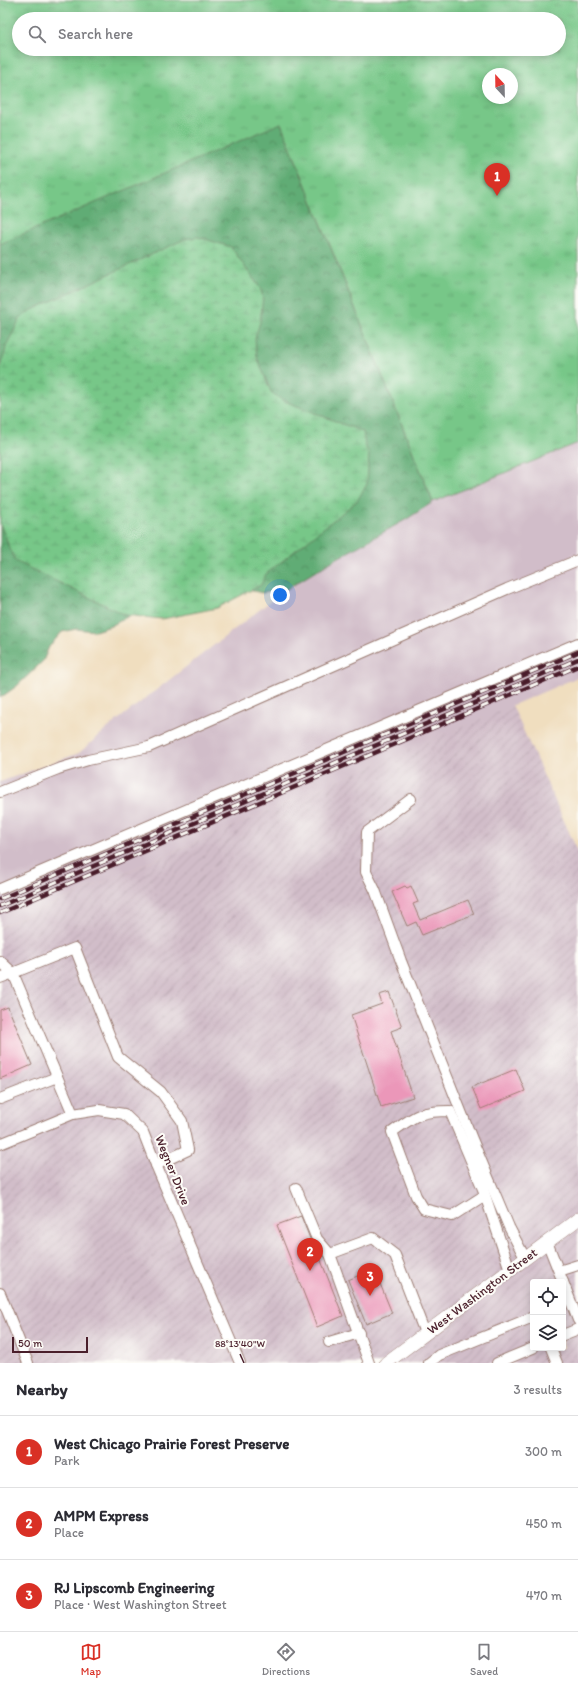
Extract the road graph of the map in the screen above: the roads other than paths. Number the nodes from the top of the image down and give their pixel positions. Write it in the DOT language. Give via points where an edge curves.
graph roads {
  1 [pos="578,560"];
  2 [pos="578,643"];
  3 [pos="0,792"];
  4 [pos="411,798"];
  5 [pos="0,889"];
  6 [pos="0,961"];
  7 [pos="13,973"];
  8 [pos="0,978"];
  9 [pos="57,1077"];
  10 [pos="0,1099"];
  11 [pos="73,1114"];
  12 [pos="0,1144"];
  13 [pos="156,1165"];
  14 [pos="296,1188"];
  15 [pos="485,1195"];
  16 [pos="578,1219"];
  17 [pos="547,1242"];
  18 [pos="330,1254"];
  19 [pos="525,1258"];
  20 [pos="578,1264"];
  21 [pos="510,1270"];
  22 [pos="559,1271"];
  23 [pos="562,1279"];
  24 [pos="566,1290"];
  25 [pos="0,1293"];
  26 [pos="530,1318"];
  27 [pos="578,1320"];
  28 [pos="578,1329"];
  29 [pos="358,1333"];
  30 [pos="425,1333"];
  31 [pos="566,1334"];
  32 [pos="329,1342"];
  33 [pos="530,1349"];
  34 [pos="552,1351"];
  35 [pos="28,1363"];
  36 [pos="240,1363"];
  37 [pos="369,1363"];
  38 [pos="386,1363"];
  39 [pos="428,1363"];
  40 [pos="497,1363"];
  41 [pos="557,1363"];
  1 -- 3 [label="street" via="149,747 58,769"];
  2 -- 5 [label="street"];
  4 -- 19 [label="street" via="367,832 366,872 472,1140"];
  6 -- 7 [label="street"];
  7 -- 8 [label="street"];
  7 -- 9 [label="street"];
  7 -- 13 [label="street" via="75,948 118,1057 161,1092 182,1121 188,1150"];
  9 -- 10 [label="street"];
  9 -- 11 [label="street"];
  11 -- 12 [label="street, Wegner Drive"];
  11 -- 13 [label="street, Wegner Drive" via="99,1110 124,1114 143,1132"];
  13 -- 36 [label="street, Wegner Drive"];
  14 -- 18 [label="street" via="317,1239"];
  15 -- 15 [label="street" via="450,1111 431,1111 416,1116 392,1132 416,1196 424,1209 452,1216"];
  15 -- 21 [label="street"];
  16 -- 17 [label="main road, West Washington Street"];
  17 -- 19 [label="main road, West Washington Street"];
  17 -- 22 [label="street"];
  18 -- 29 [label="street"];
  18 -- 30 [label="street" via="373,1238 394,1255"];
  19 -- 21 [label="main road, West Washington Street"];
  20 -- 22 [label="street"];
  21 -- 30 [label="main road, West Washington Street"];
  22 -- 23 [label="street"];
  24 -- 27 [label="street"];
  25 -- 35 [label="street"];
  26 -- 39 [label="street" via="440,1355"];
  28 -- 31 [label="street"];
  29 -- 32 [label="street"];
  29 -- 37 [label="street"];
  30 -- 38 [label="main road, West Washington Street"];
  33 -- 40 [label="street"];
  34 -- 41 [label="street"];
}
